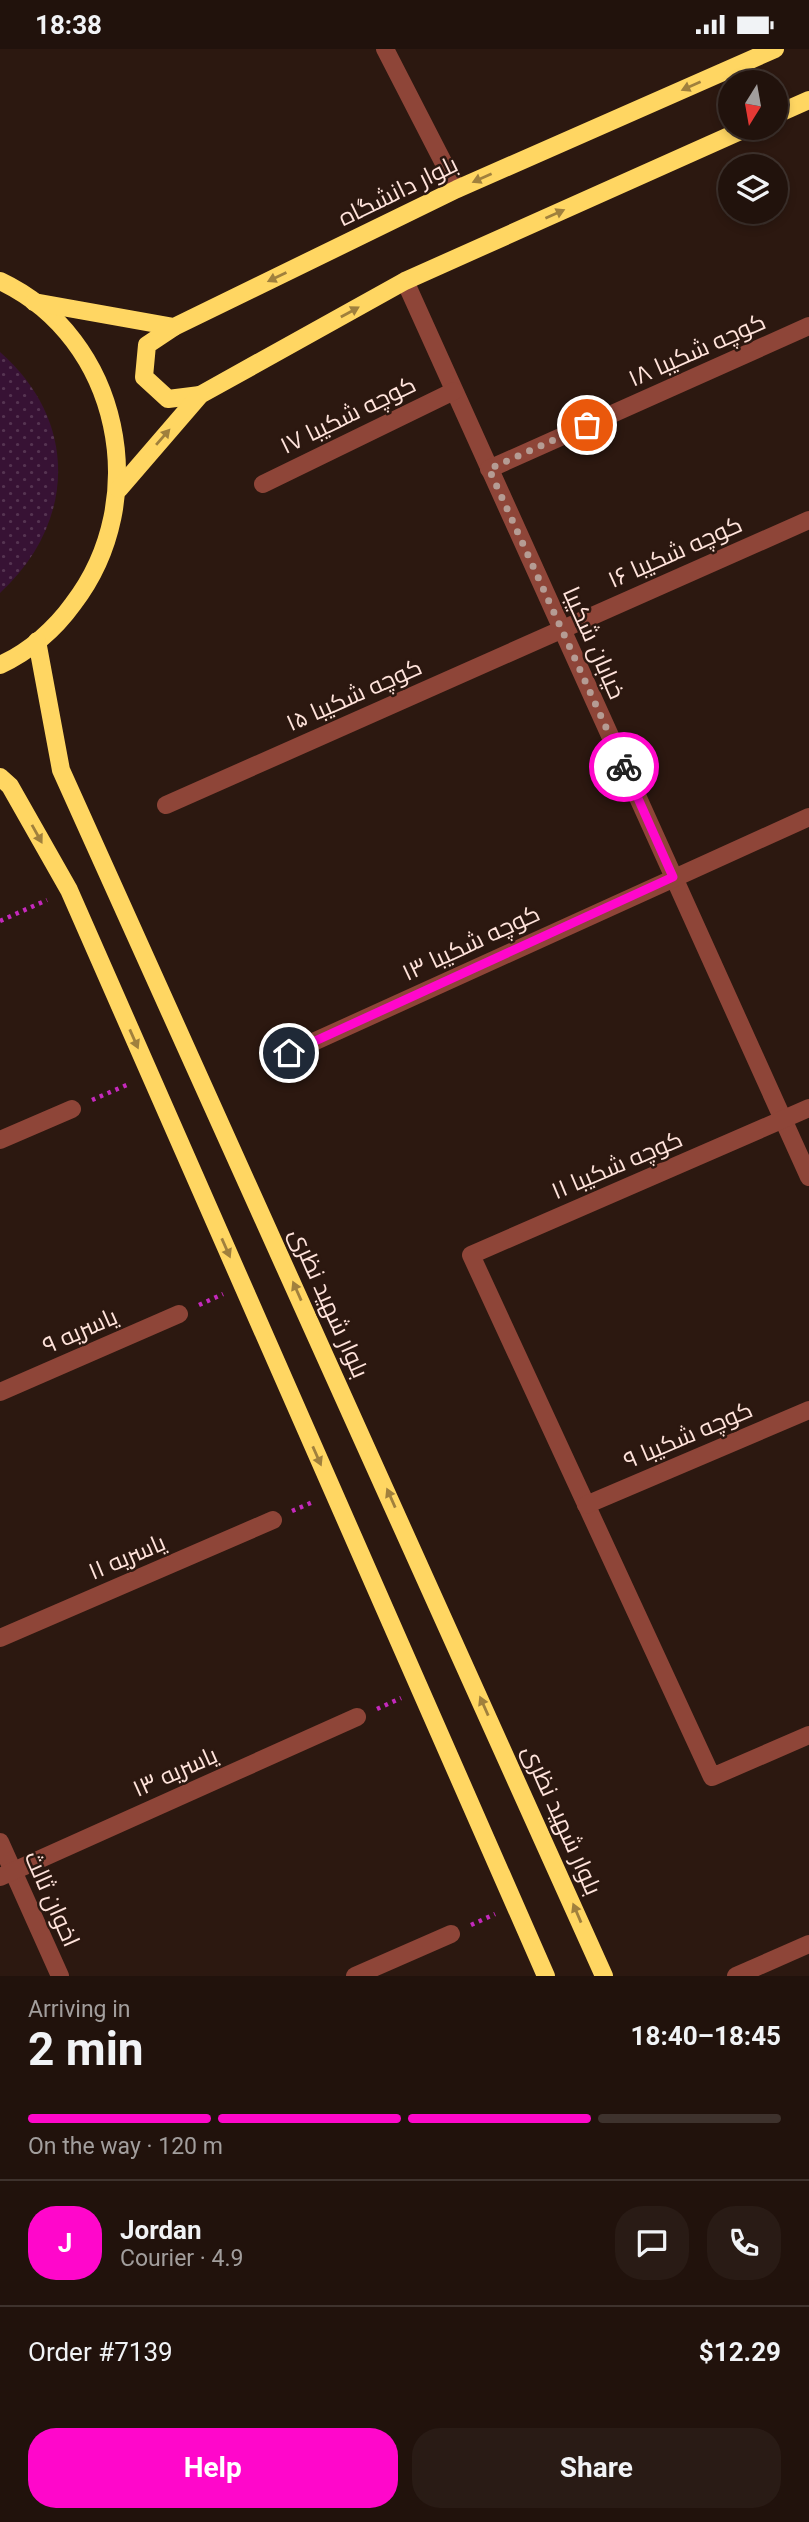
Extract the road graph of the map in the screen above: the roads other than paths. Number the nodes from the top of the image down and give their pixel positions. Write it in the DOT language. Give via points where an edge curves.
graph roads {
  1 [pos="385,49"];
  2 [pos="775,49"];
  3 [pos="809,100"];
  4 [pos="788,109"];
  5 [pos="720,140"];
  6 [pos="457,189"];
  7 [pos="0,281"];
  8 [pos="405,281"];
  9 [pos="34,302"];
  10 [pos="809,326"];
  11 [pos="174,327"];
  12 [pos="454,391"];
  13 [pos="200,394"];
  14 [pos="489,469"];
  15 [pos="263,484"];
  16 [pos="119,489"];
  17 [pos="809,520"];
  18 [pos="562,630"];
  19 [pos="37,641"];
  20 [pos="0,664"];
  21 [pos="0,777"];
  22 [pos="166,805"];
  23 [pos="809,817"];
  24 [pos="673,877"];
  25 [pos="289,1053"];
  26 [pos="809,1108"];
  27 [pos="72,1109"];
  28 [pos="783,1120"];
  29 [pos="0,1140"];
  30 [pos="809,1177"];
  31 [pos="179,1314"];
  32 [pos="0,1392"];
  33 [pos="809,1410"];
  34 [pos="586,1505"];
  35 [pos="272,1520"];
  36 [pos="0,1638"];
  37 [pos="357,1717"];
  38 [pos="809,1735"];
  39 [pos="0,1842"];
  40 [pos="6,1874"];
  41 [pos="451,1934"];
  42 [pos="809,1944"];
  43 [pos="60,1976"];
  44 [pos="355,1976"];
  45 [pos="546,1976"];
  46 [pos="604,1976"];
  47 [pos="736,1976"];
  1 -- 6 [label="street"];
  2 -- 6 [label="main road, بلوار دانشگاه, one-way"];
  3 -- 4 [label="main road"];
  8 -- 5 [label="main road, one-way"];
  6 -- 11 [label="main road, بلوار دانشگاه, one-way"];
  7 -- 9 [label="main road"];
  8 -- 12 [label="street, خیابان شکیبا"];
  13 -- 8 [label="main road, one-way"];
  9 -- 11 [label="main road"];
  9 -- 16 [label="main road" via="61,325 100,384 112,418"];
  10 -- 14 [label="street, کوچه شکیبا ۱۸"];
  11 -- 13 [label="main road, بلوار دانشگاه" via="147,345 144,377 168,399"];
  12 -- 14 [label="street, خیابان شکیبا"];
  12 -- 15 [label="street, کوچه شکیبا ۱۷"];
  16 -- 13 [label="main road, one-way"];
  14 -- 18 [label="street, خیابان شکیبا"];
  16 -- 19 [label="main road" via="102,557 78,598"];
  17 -- 18 [label="street, کوچه شکیبا ۱۶"];
  18 -- 22 [label="street, کوچه شکیبا ۱۵"];
  18 -- 24 [label="street, خیابان شکیبا"];
  19 -- 20 [label="main road"];
  46 -- 19 [label="main road, بلوار شهید نظری, one-way" via="61,770"];
  21 -- 45 [label="main road, one-way" via="10,786 68,890"];
  23 -- 24 [label="street, کوچه شکیبا ۱۳"];
  24 -- 25 [label="street, کوچه شکیبا ۱۳"];
  24 -- 28 [label="street, خیابان شکیبا"];
  26 -- 28 [label="street, کوچه شکیبا ۱۱"];
  27 -- 29 [label="street"];
  28 -- 30 [label="street, خیابان شکیبا"];
  28 -- 34 [label="street, کوچه شکیبا ۱۱" via="471,1255"];
  31 -- 32 [label="street, یاسریه ۹"];
  33 -- 34 [label="street, کوچه شکیبا ۹"];
  34 -- 38 [label="street" via="712,1777"];
  35 -- 36 [label="street, یاسریه ۱۱"];
  37 -- 40 [label="street, یاسریه ۱۳"];
  39 -- 40 [label="street, اخوان ثالث"];
  40 -- 43 [label="street, اخوان ثالث"];
  41 -- 44 [label="street"];
  42 -- 47 [label="street"];
}
